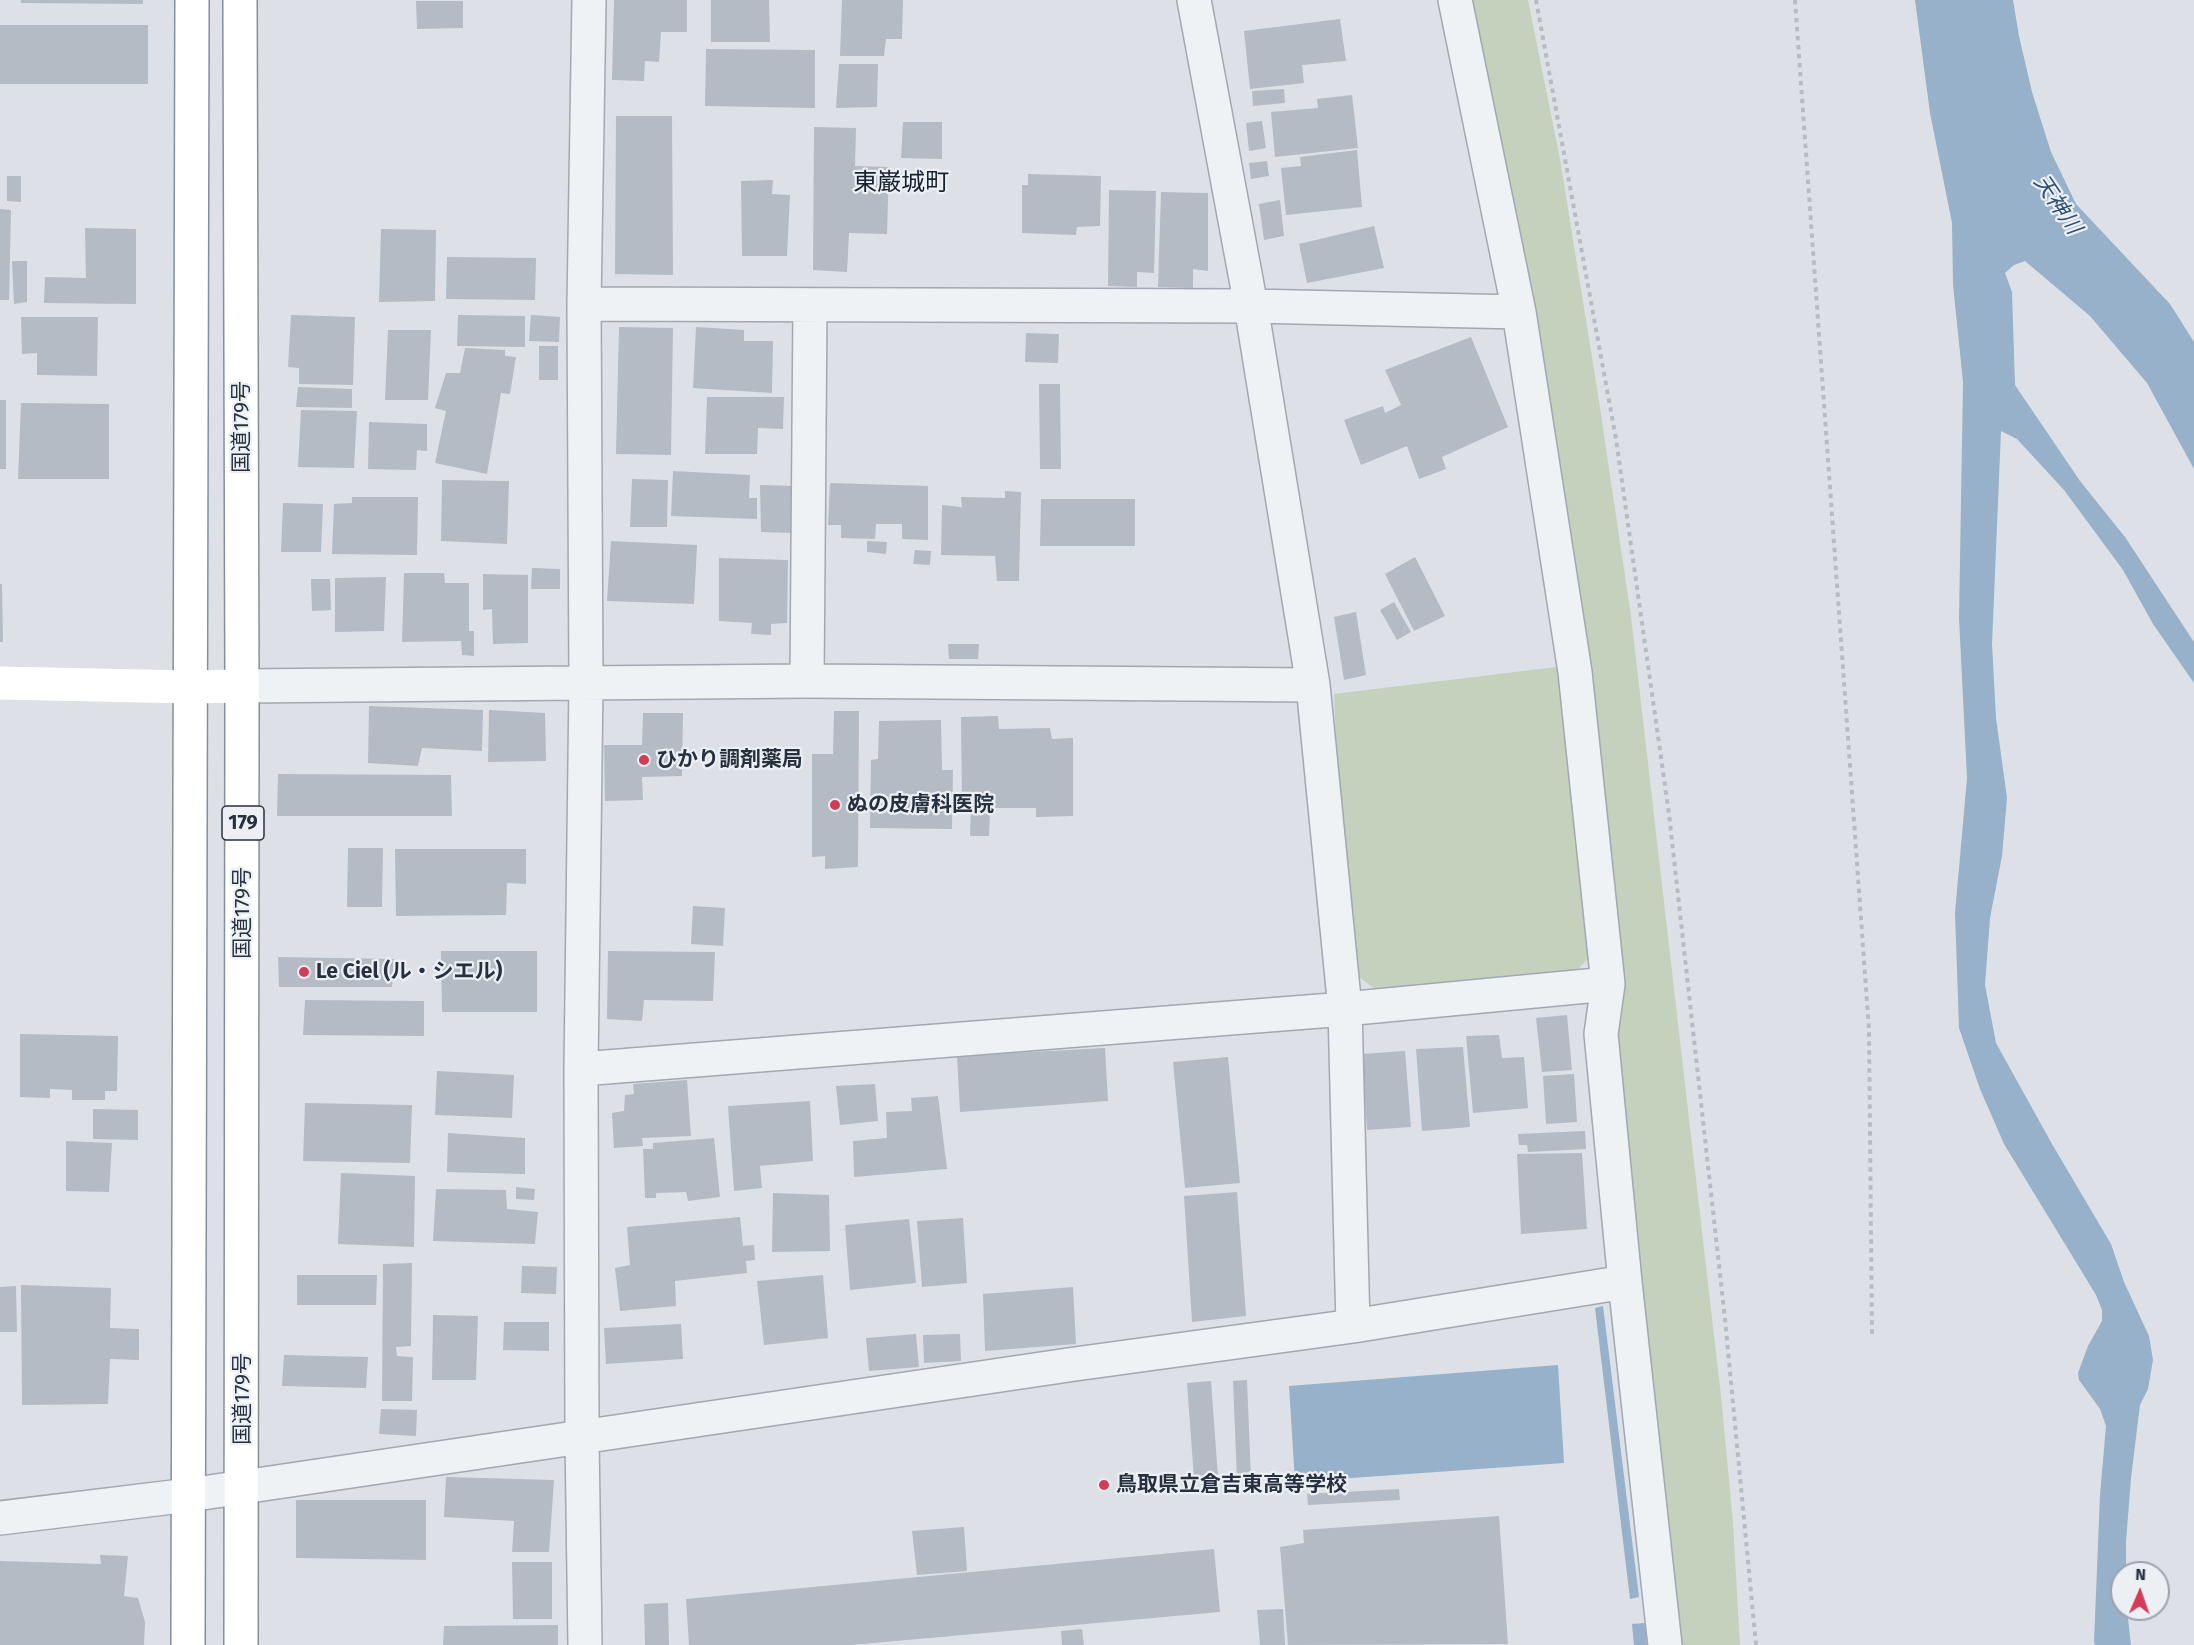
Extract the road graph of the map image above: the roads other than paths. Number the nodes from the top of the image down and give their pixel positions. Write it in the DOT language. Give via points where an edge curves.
graph roads {
  1 [pos="192,0"];
  2 [pos="240,0"];
  3 [pos="589,0"];
  4 [pos="1194,0"];
  5 [pos="1455,0"];
  6 [pos="584,304"];
  7 [pos="810,306"];
  8 [pos="1251,306"];
  9 [pos="1519,312"];
  10 [pos="807,681"];
  11 [pos="0,683"];
  12 [pos="586,683"];
  13 [pos="1313,685"];
  14 [pos="243,686"];
  15 [pos="191,687"];
  16 [pos="1608,984"];
  17 [pos="1345,1009"];
  18 [pos="581,1069"];
  19 [pos="1625,1282"];
  20 [pos="1353,1326"];
  21 [pos="582,1436"];
  22 [pos="243,1486"];
  23 [pos="189,1495"];
  24 [pos="0,1518"];
  25 [pos="188,1645"];
  26 [pos="241,1645"];
  27 [pos="585,1645"];
  28 [pos="1665,1645"];
  1 -- 15 [label="main road, 179"];
  2 -- 14 [label="main road, 国道179号 / 179"];
  3 -- 6 [label="street"];
  4 -- 8 [label="street"];
  5 -- 9 [label="street"];
  6 -- 7 [label="street"];
  6 -- 12 [label="street"];
  7 -- 8 [label="street"];
  7 -- 10 [label="street"];
  8 -- 9 [label="street"];
  8 -- 13 [label="street"];
  9 -- 16 [label="street" via="1575,672"];
  10 -- 12 [label="street"];
  10 -- 13 [label="street"];
  11 -- 15 [label="main road"];
  12 -- 14 [label="street"];
  12 -- 18 [label="street"];
  13 -- 17 [label="street"];
  14 -- 15 [label="main road"];
  14 -- 22 [label="main road, 国道179号 / 179"];
  15 -- 23 [label="main road, 179"];
  16 -- 17 [label="street"];
  16 -- 19 [label="street" via="1601,1034"];
  17 -- 18 [label="street"];
  17 -- 20 [label="street"];
  18 -- 21 [label="street"];
  19 -- 20 [label="street"];
  19 -- 28 [label="street"];
  20 -- 21 [label="street"];
  21 -- 22 [label="street"];
  21 -- 27 [label="street"];
  22 -- 23 [label="street"];
  22 -- 26 [label="main road, 国道179号 / 179"];
  23 -- 24 [label="street"];
  23 -- 25 [label="main road, 179"];
}
